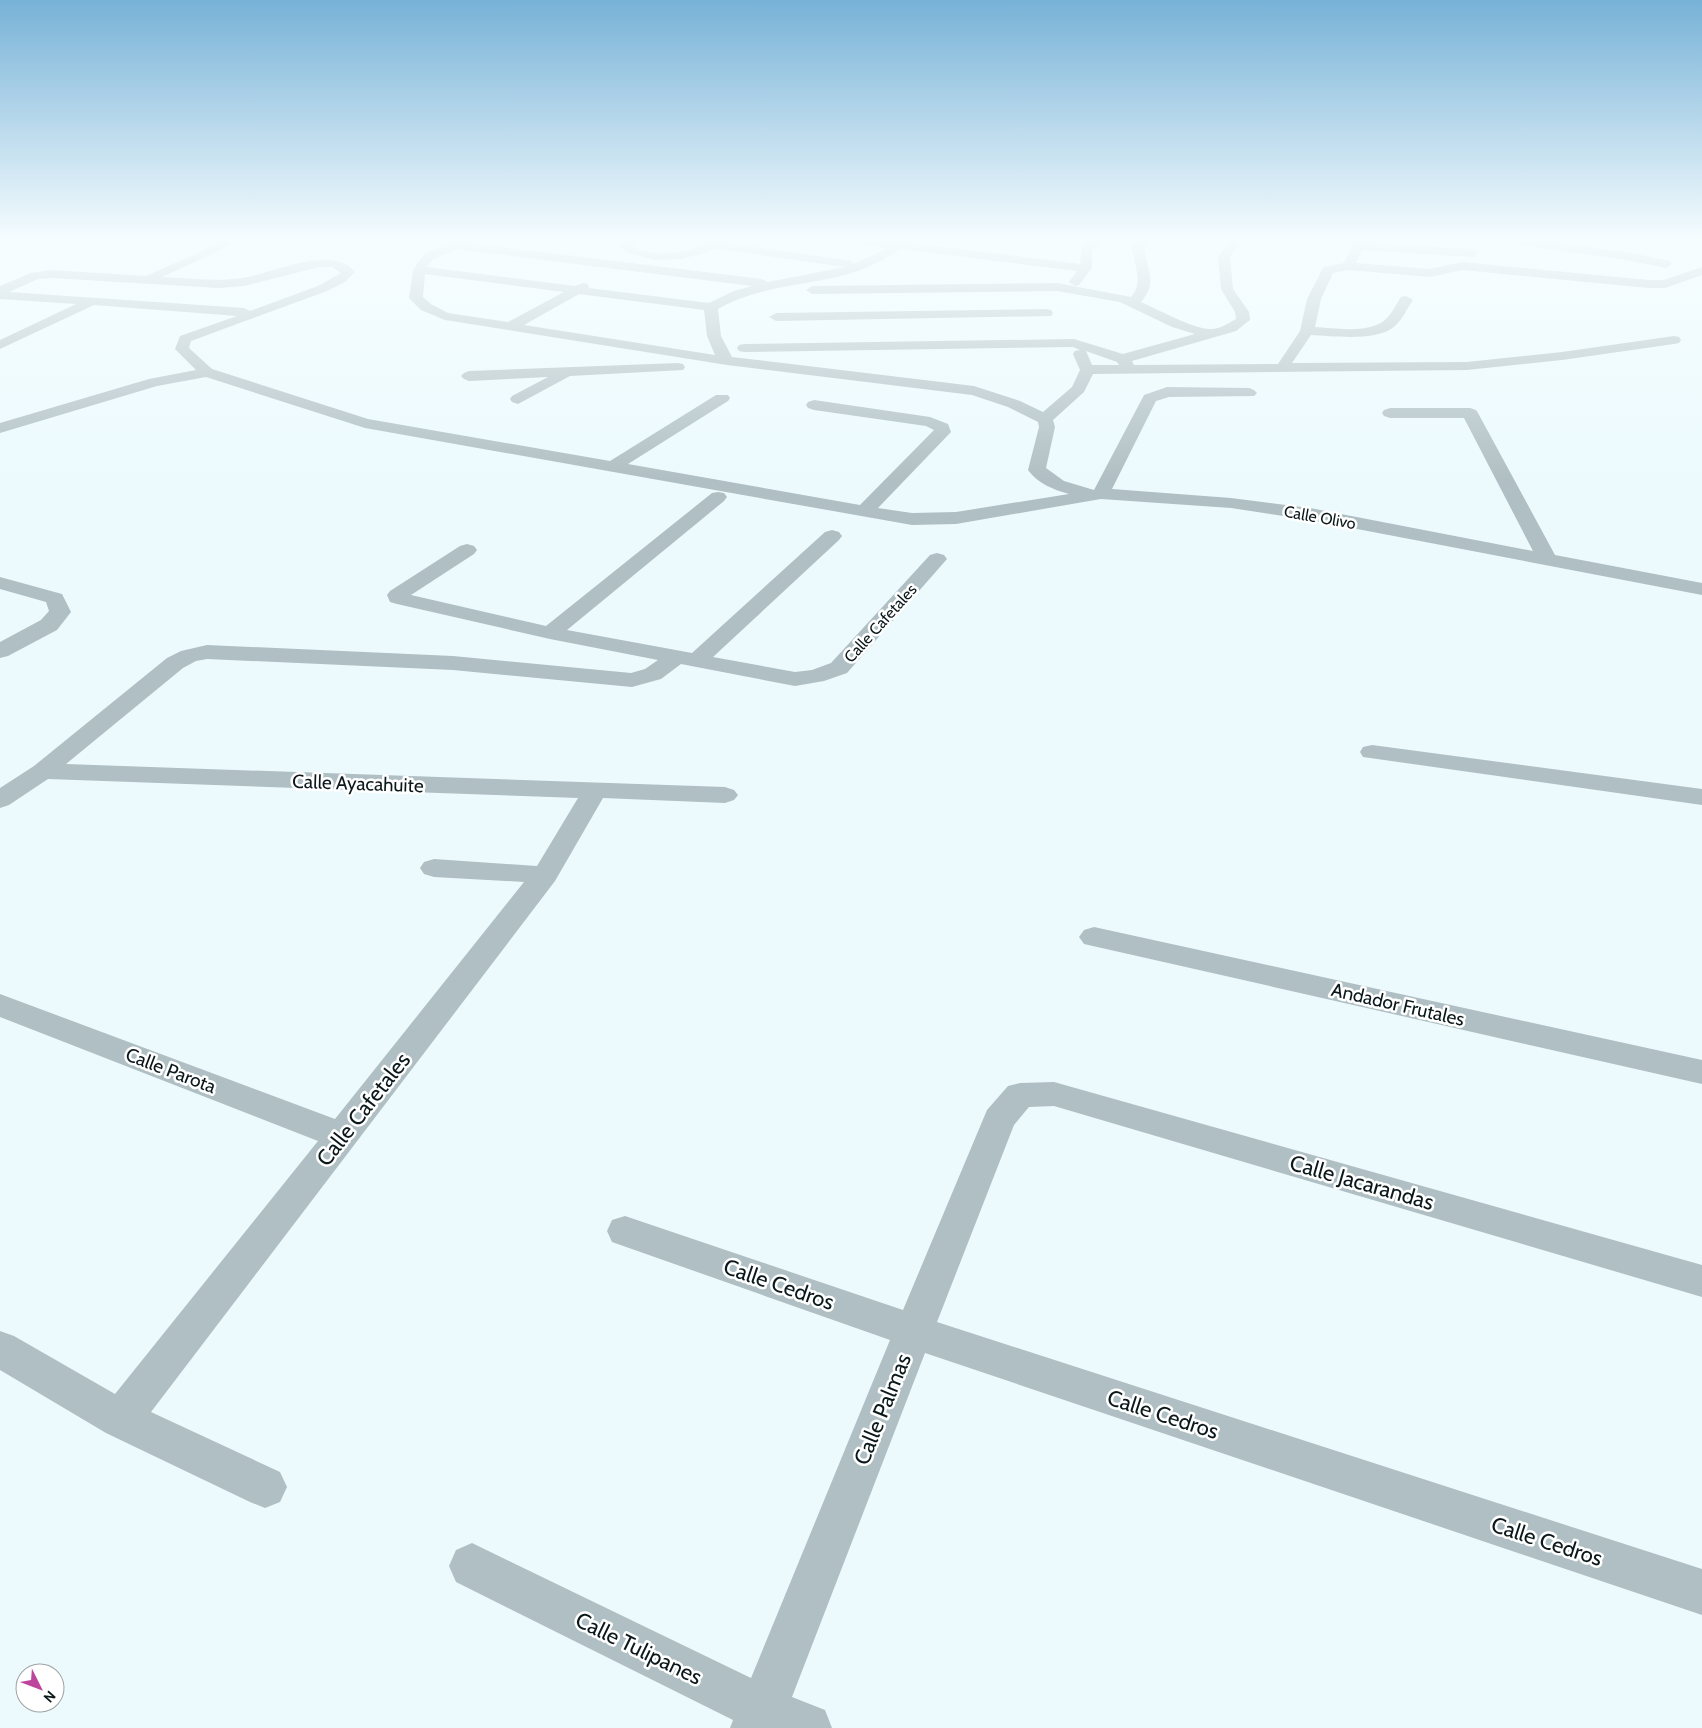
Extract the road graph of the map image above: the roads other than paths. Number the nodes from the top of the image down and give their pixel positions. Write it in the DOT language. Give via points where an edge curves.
graph roads {
  1 [pos="56,319"];
  2 [pos="243,319"];
  3 [pos="461,319"];
  4 [pos="525,319"];
  5 [pos="711,319"];
  6 [pos="927,319"];
  7 [pos="1166,319"];
  8 [pos="1244,319"];
  9 [pos="1310,319"];
  10 [pos="1393,319"];
  11 [pos="1053,320"];
  12 [pos="510,327"];
  13 [pos="1307,331"];
  14 [pos="1211,334"];
  15 [pos="1674,340"];
  16 [pos="1074,343"];
  17 [pos="0,346"];
  18 [pos="717,348"];
  19 [pos="727,361"];
  20 [pos="1126,364"];
  21 [pos="1282,368"];
  22 [pos="1087,370"];
  23 [pos="569,371"];
  24 [pos="207,372"];
  25 [pos="469,376"];
  26 [pos="1249,393"];
  27 [pos="722,398"];
  28 [pos="518,399"];
  29 [pos="814,405"];
  30 [pos="1390,413"];
  31 [pos="1045,419"];
  32 [pos="0,428"];
  33 [pos="612,467"];
  34 [pos="1095,494"];
  35 [pos="718,498"];
  36 [pos="864,511"];
  37 [pos="832,536"];
  38 [pos="467,550"];
  39 [pos="1547,558"];
  40 [pos="937,559"];
  41 [pos="0,583"];
  42 [pos="1701,594"];
  43 [pos="550,633"];
  44 [pos="0,651"];
  45 [pos="686,659"];
  46 [pos="1372,752"];
  47 [pos="43,771"];
  48 [pos="594,792"];
  49 [pos="725,795"];
  50 [pos="1702,797"];
  51 [pos="0,800"];
  52 [pos="434,868"];
  53 [pos="545,875"];
  54 [pos="1094,936"];
  55 [pos="0,1005"];
  56 [pos="1702,1072"];
  57 [pos="1020,1095"];
  58 [pos="342,1136"];
  59 [pos="625,1231"];
  60 [pos="1702,1281"];
  61 [pos="913,1331"];
  62 [pos="0,1349"];
  63 [pos="121,1419"];
  64 [pos="265,1487"];
  65 [pos="472,1566"];
  66 [pos="1702,1592"];
  67 [pos="759,1719"];
  68 [pos="807,1728"];
  1 -- 17 [label="street"];
  2 -- 24 [label="street" via="184,339 182,349"];
  3 -- 12 [label="street"];
  4 -- 12 [label="street"];
  5 -- 18 [label="street"];
  6 -- 11 [label="street"];
  7 -- 14 [label="street"];
  8 -- 14 [label="street" via="1232,328"];
  9 -- 13 [label="street"];
  10 -- 13 [label="street" via="1376,330"];
  11 -- 16 [label="street"];
  12 -- 19 [label="street"];
  13 -- 21 [label="street"];
  14 -- 20 [label="street"];
  15 -- 21 [label="street" via="1468,366"];
  16 -- 18 [label="street"];
  16 -- 20 [label="street"];
  16 -- 22 [label="street"];
  18 -- 19 [label="street"];
  19 -- 23 [label="street" via="705,365"];
  19 -- 31 [label="street" via="974,391 1014,404"];
  20 -- 21 [label="street"];
  20 -- 22 [label="street"];
  22 -- 31 [label="street" via="1078,389"];
  23 -- 25 [label="street"];
  23 -- 28 [label="street"];
  24 -- 32 [label="street" via="154,382"];
  24 -- 33 [label="street, Calle Olivo" via="365,423"];
  26 -- 34 [label="street" via="1167,392 1150,398"];
  27 -- 33 [label="street"];
  29 -- 36 [label="street" via="942,426 943,432"];
  30 -- 39 [label="street" via="1470,413"];
  31 -- 34 [label="street" via="1047,427 1037,470 1058,485"];
  33 -- 36 [label="street, Calle Olivo"];
  34 -- 36 [label="street, Calle Olivo" via="935,520"];
  34 -- 39 [label="street, Calle Olivo" via="1231,503 1310,514"];
  35 -- 43 [label="street"];
  37 -- 45 [label="street"];
  38 -- 43 [label="street, Calle Cafetales" via="397,598"];
  39 -- 42 [label="street, Calle Olivo"];
  40 -- 45 [label="street, Calle Cafetales" via="839,668 795,679"];
  41 -- 44 [label="street" via="55,598 60,612 49,625"];
  43 -- 45 [label="street, Calle Cafetales"];
  45 -- 47 [label="street" via="632,680 453,663 207,652 175,663"];
  46 -- 50 [label="street"];
  47 -- 48 [label="street, Calle Ayacahuite"];
  47 -- 51 [label="street"];
  48 -- 49 [label="street, Calle Ayacahuite"];
  48 -- 53 [label="street, Calle Cafetales"];
  52 -- 53 [label="street"];
  53 -- 58 [label="street, Calle Cafetales"];
  54 -- 56 [label="street, Andador Frutales"];
  55 -- 58 [label="street, Calle Parota"];
  57 -- 60 [label="street, Calle Jacarandas" via="1054,1094"];
  57 -- 61 [label="street, Calle Palmas" via="999,1119"];
  58 -- 63 [label="street, Calle Cafetales"];
  59 -- 61 [label="street, Calle Cedros"];
  61 -- 66 [label="street, Calle Cedros"];
  61 -- 67 [label="street, Calle Palmas"];
  62 -- 63 [label="street"];
  63 -- 64 [label="street"];
  65 -- 67 [label="street, Calle Tulipanes"];
  67 -- 68 [label="street, Calle Tulipanes"];
}
